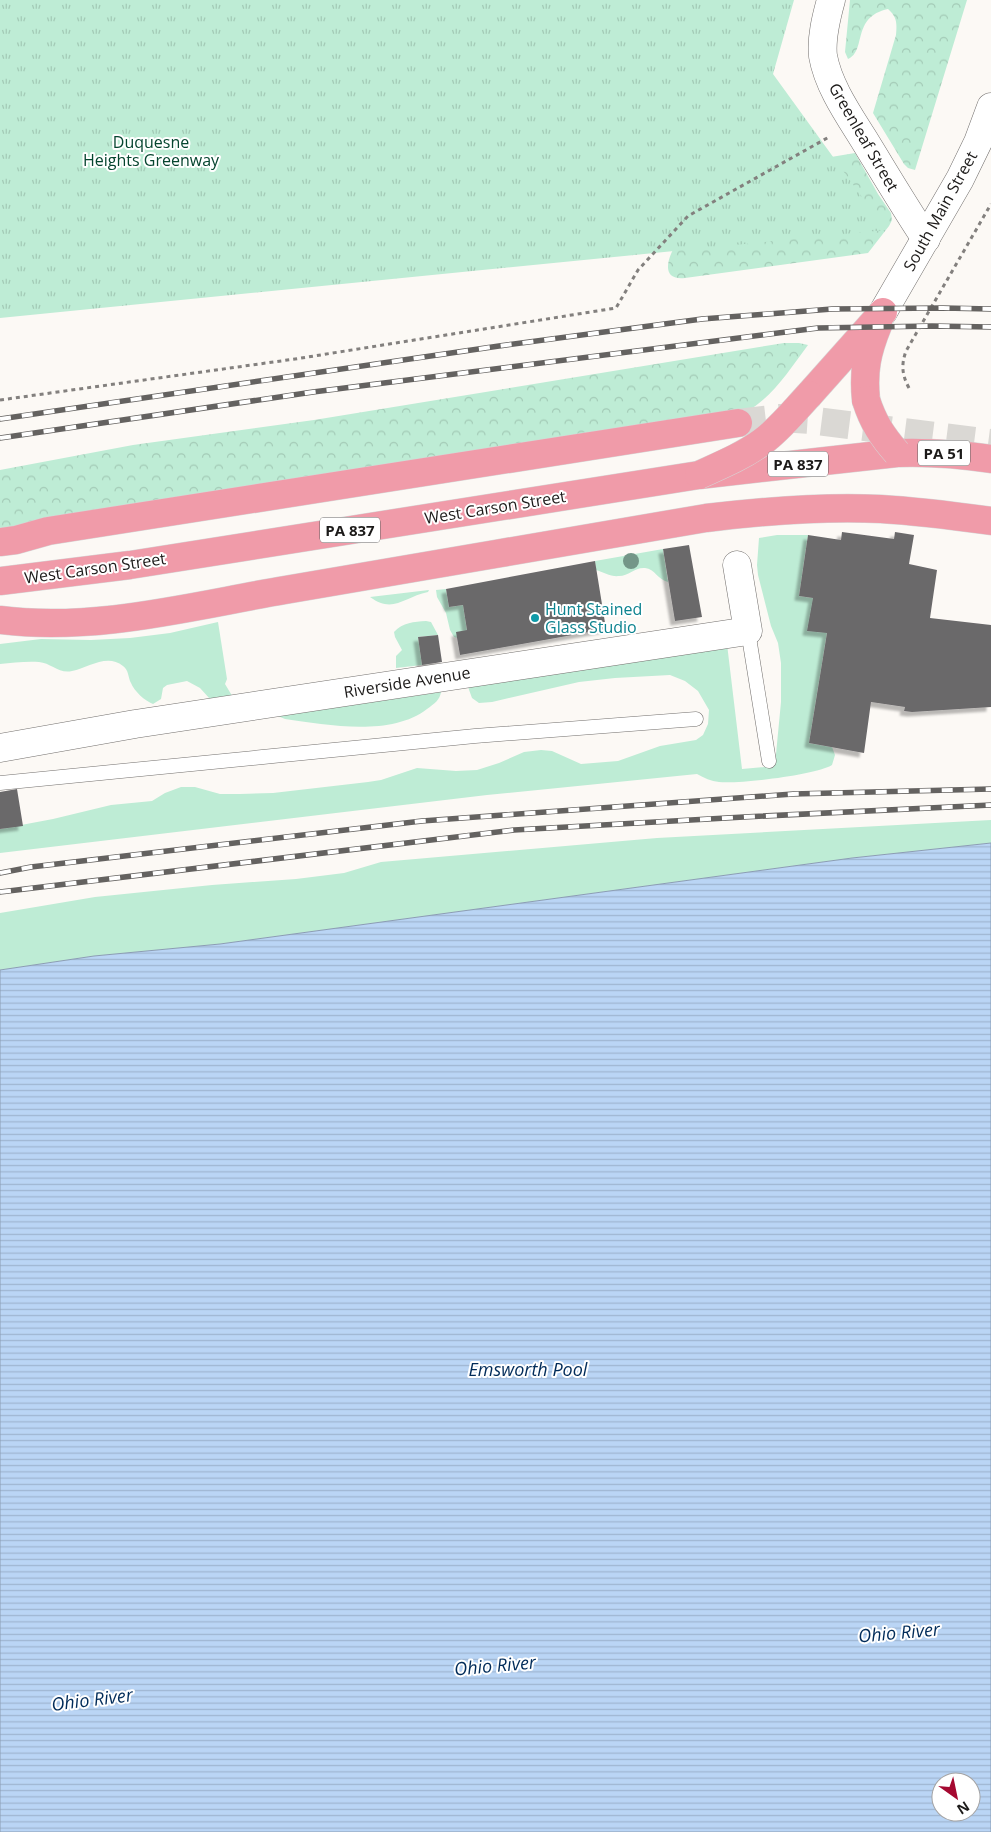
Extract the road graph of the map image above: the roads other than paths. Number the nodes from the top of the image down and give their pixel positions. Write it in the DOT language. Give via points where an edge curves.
graph roads {
  1 [pos="831,0"];
  2 [pos="991,107"];
  3 [pos="926,239"];
  4 [pos="883,312"];
  5 [pos="738,423"];
  6 [pos="897,453"];
  7 [pos="991,459"];
  8 [pos="699,475"];
  9 [pos="991,521"];
  10 [pos="0,542"];
  11 [pos="737,565"];
  12 [pos="0,581"];
  13 [pos="0,620"];
  14 [pos="748,631"];
  15 [pos="696,719"];
  16 [pos="0,748"];
  17 [pos="769,761"];
  18 [pos="0,783"];
  1 -- 3 [label="street, Greenleaf Street" via="825,22 823,56 829,76 854,123"];
  2 -- 3 [label="street, South Main Street / PA 51" via="960,179"];
  3 -- 4 [label="street, South Main Street / PA 51"];
  4 -- 6 [label="main road, PA 51, bridge" via="866,361 866,400 883,438"];
  4 -- 8 [label="main road, PA 837, bridge" via="785,422 763,442 740,457"];
  5 -- 10 [label="main road" via="48,531"];
  6 -- 7 [label="main road, West Carson Street / PA 51" via="929,452"];
  6 -- 8 [label="main road, West Carson Street / PA 837, bridge"];
  8 -- 12 [label="main road, West Carson Street / PA 837" via="130,565"];
  9 -- 13 [label="main road" via="882,509 756,512 253,595 153,615 77,622"];
  11 -- 14 [label="street"];
  14 -- 16 [label="street, Riverside Avenue" via="154,721"];
  14 -- 17 [label="lane"];
  15 -- 18 [label="lane" via="475,736"];
}
